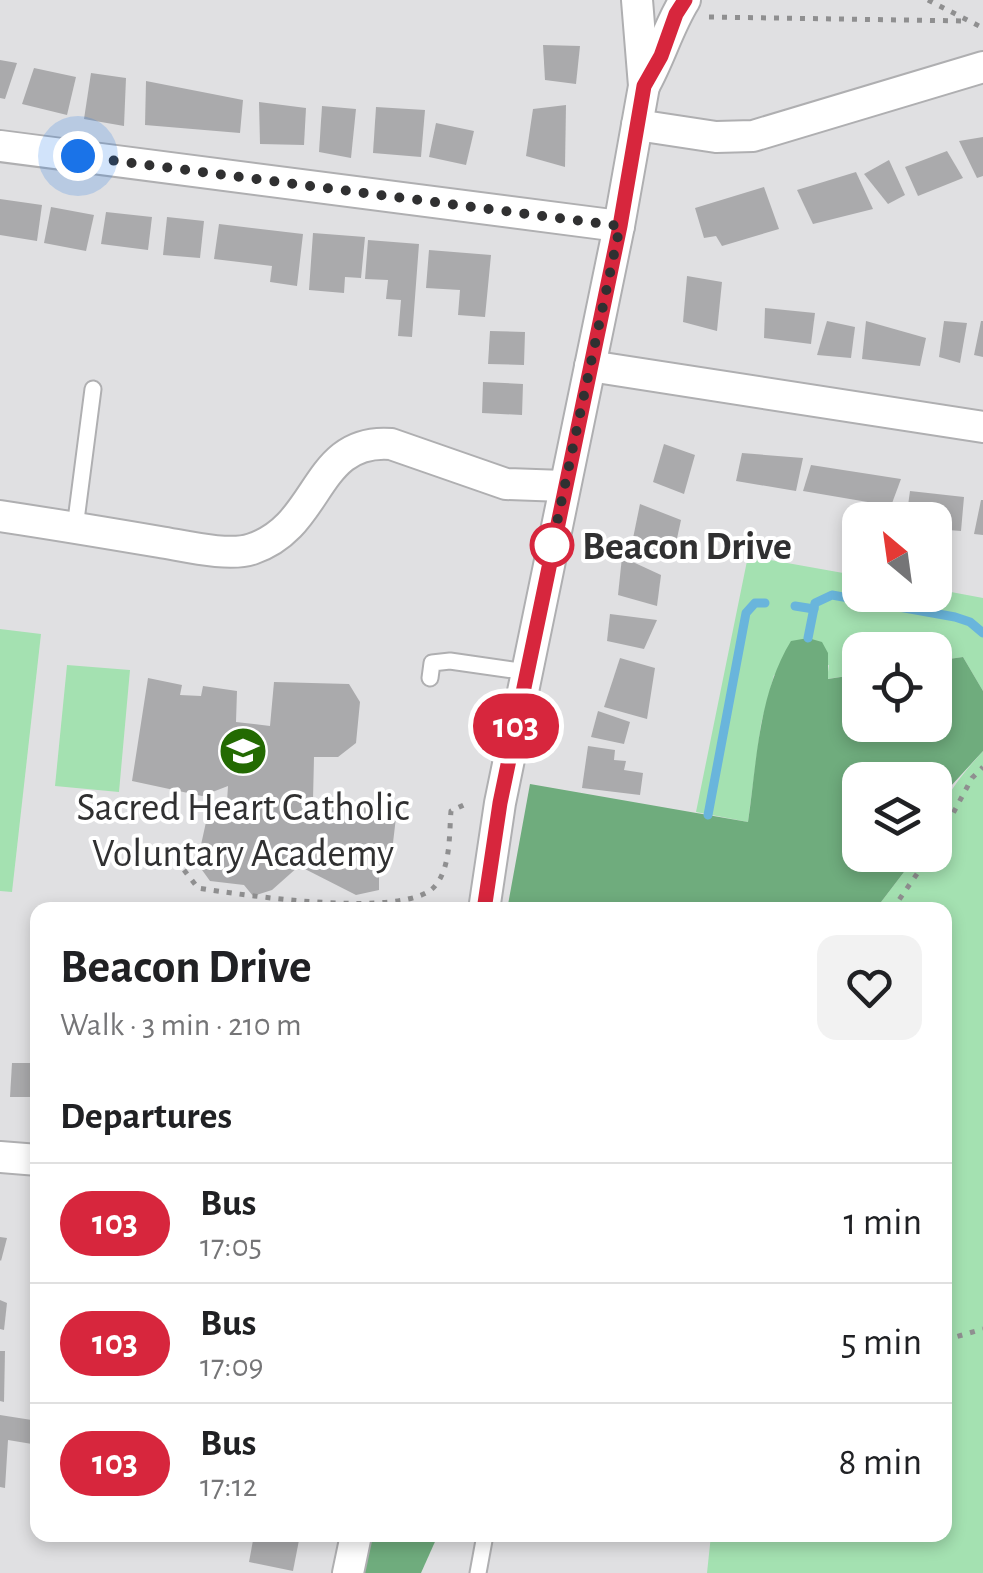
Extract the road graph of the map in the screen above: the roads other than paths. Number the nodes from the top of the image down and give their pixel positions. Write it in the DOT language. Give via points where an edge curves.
graph roads {
  1 [pos="637,0"];
  2 [pos="690,9"];
  3 [pos="983,67"];
  4 [pos="644,86"];
  5 [pos="637,124"];
  6 [pos="0,146"];
  7 [pos="620,226"];
  8 [pos="590,366"];
  9 [pos="92,389"];
  10 [pos="983,427"];
  11 [pos="564,486"];
  12 [pos="0,516"];
  13 [pos="75,528"];
  14 [pos="527,672"];
  15 [pos="430,678"];
  16 [pos="485,902"];
  17 [pos="0,1156"];
  18 [pos="30,1159"];
  19 [pos="355,1542"];
  20 [pos="484,1542"];
  21 [pos="348,1573"];
  22 [pos="481,1573"];
  1 -- 4 [label="street"];
  2 -- 4 [label="street" via="676,14"];
  3 -- 5 [label="street" via="752,136"];
  4 -- 5 [label="street"];
  5 -- 7 [label="street"];
  6 -- 7 [label="street"];
  7 -- 8 [label="street"];
  8 -- 10 [label="street"];
  8 -- 11 [label="street"];
  9 -- 13 [label="lane"];
  11 -- 13 [label="street" via="506,484 373,443 340,459 275,540 247,551"];
  11 -- 14 [label="street"];
  12 -- 13 [label="street"];
  14 -- 15 [label="lane" via="450,661 432,663"];
  14 -- 16 [label="street"];
  17 -- 18 [label="street"];
  19 -- 21 [label="street"];
  20 -- 22 [label="lane"];
}
